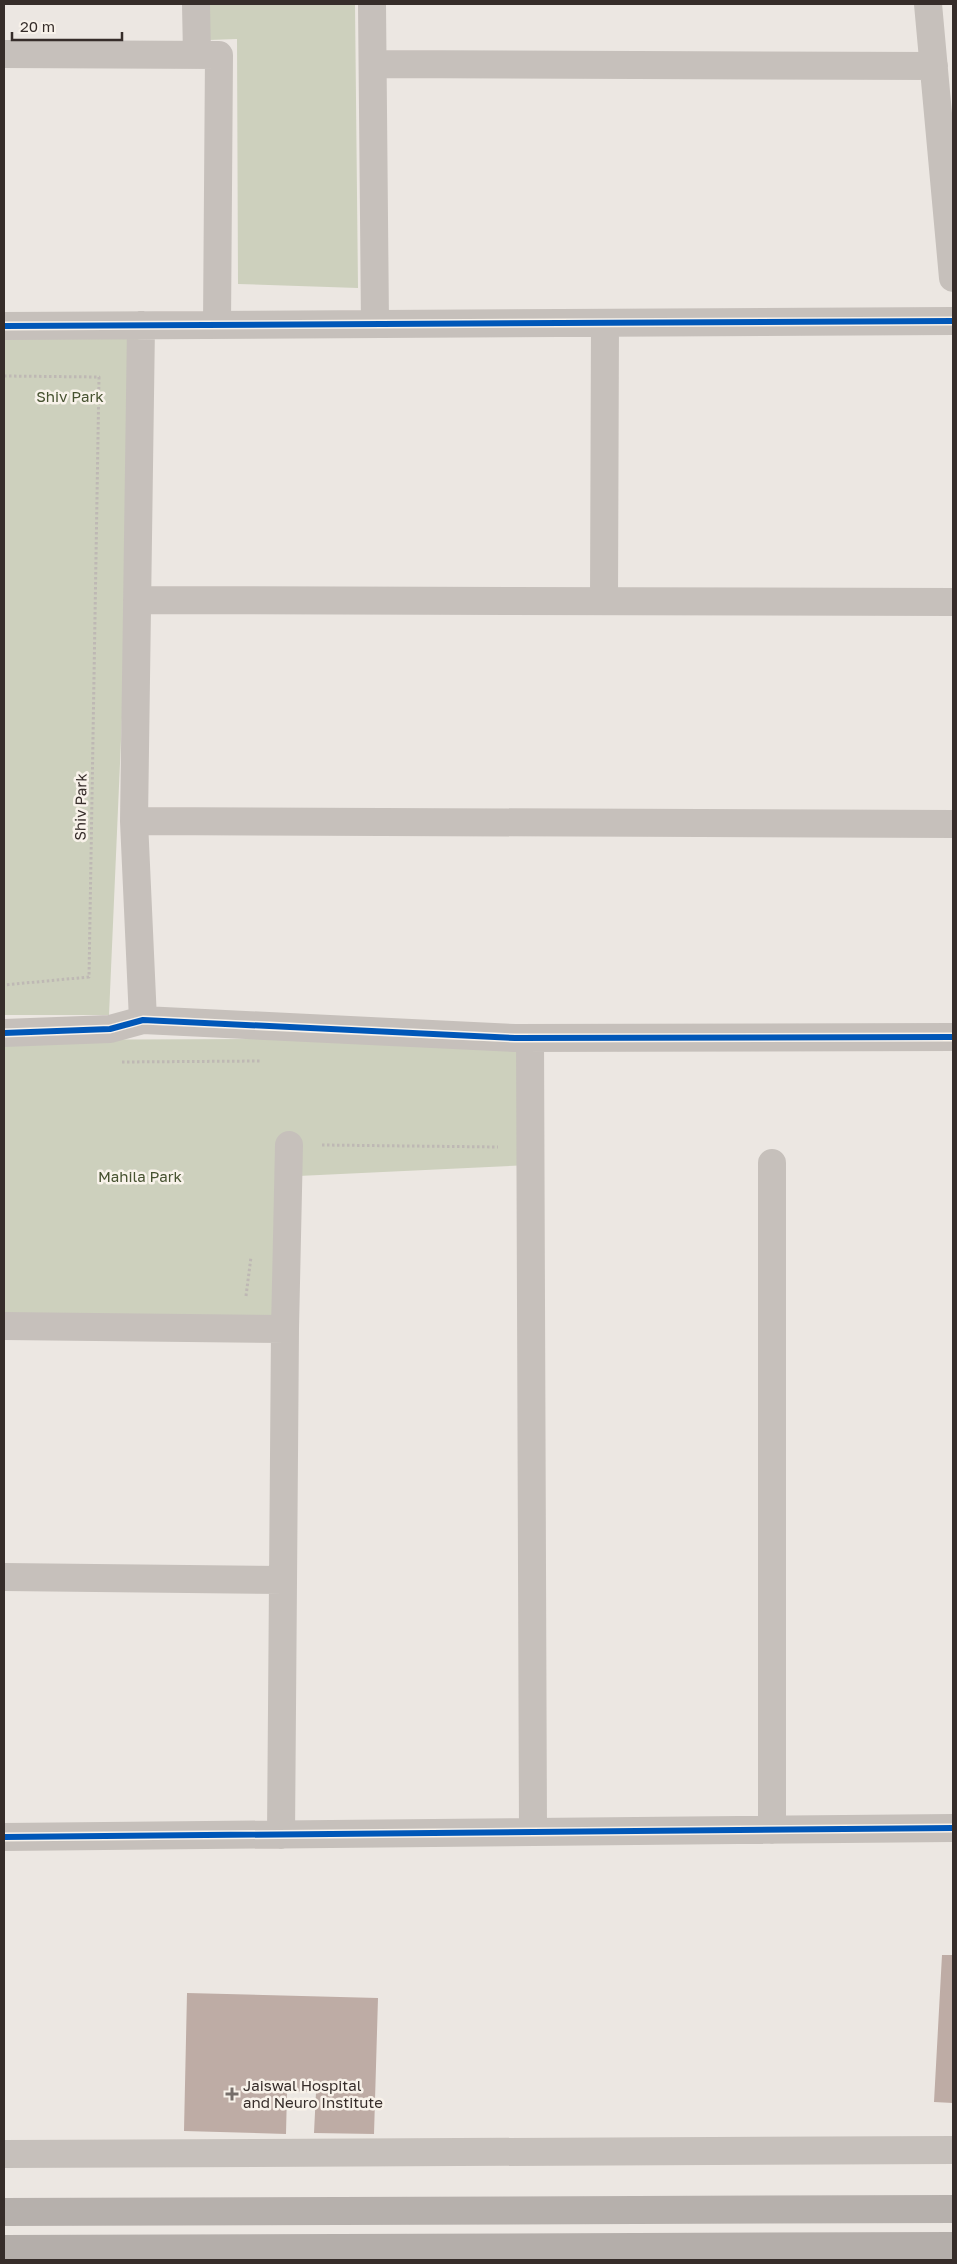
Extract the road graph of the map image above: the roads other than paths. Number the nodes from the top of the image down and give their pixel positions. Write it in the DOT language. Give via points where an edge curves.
graph roads {
  1 [pos="196,4"];
  2 [pos="372,4"];
  3 [pos="928,4"];
  4 [pos="4,54"];
  5 [pos="197,55"];
  6 [pos="373,64"];
  7 [pos="934,66"];
  8 [pos="953,278"];
  9 [pos="953,320"];
  10 [pos="605,322"];
  11 [pos="375,324"];
  12 [pos="141,325"];
  13 [pos="217,325"];
  14 [pos="4,326"];
  15 [pos="137,600"];
  16 [pos="604,602"];
  17 [pos="953,602"];
  18 [pos="134,821"];
  19 [pos="953,824"];
  20 [pos="143,1020"];
  21 [pos="4,1033"];
  22 [pos="953,1036"];
  23 [pos="530,1038"];
  24 [pos="288,1145"];
  25 [pos="772,1163"];
  26 [pos="4,1326"];
  27 [pos="285,1329"];
  28 [pos="4,1577"];
  29 [pos="283,1580"];
  30 [pos="953,1828"];
  31 [pos="772,1830"];
  32 [pos="533,1832"];
  33 [pos="282,1834"];
  34 [pos="4,1837"];
  35 [pos="953,2150"];
  36 [pos="4,2154"];
  37 [pos="953,2209"];
  38 [pos="4,2212"];
  39 [pos="953,2246"];
  40 [pos="4,2249"];
  1 -- 5 [label="street"];
  2 -- 6 [label="street"];
  3 -- 7 [label="street"];
  4 -- 5 [label="street"];
  5 -- 13 [label="street" via="220,55"];
  6 -- 7 [label="street"];
  6 -- 11 [label="street"];
  7 -- 8 [label="street"];
  9 -- 10 [label="street"];
  10 -- 11 [label="street"];
  10 -- 16 [label="street"];
  11 -- 13 [label="street"];
  12 -- 13 [label="street"];
  12 -- 14 [label="street"];
  12 -- 15 [label="street"];
  15 -- 16 [label="street"];
  15 -- 18 [label="street"];
  16 -- 17 [label="street"];
  18 -- 19 [label="street"];
  18 -- 20 [label="street"];
  20 -- 21 [label="street" via="110,1029"];
  20 -- 23 [label="street"];
  22 -- 23 [label="street"];
  23 -- 32 [label="street"];
  24 -- 27 [label="street"];
  25 -- 31 [label="street"];
  26 -- 27 [label="street"];
  27 -- 29 [label="street"];
  28 -- 29 [label="street"];
  29 -- 33 [label="street"];
  30 -- 31 [label="street"];
  31 -- 32 [label="street"];
  32 -- 33 [label="street"];
  33 -- 34 [label="street"];
  35 -- 36 [label="street"];
  37 -- 38 [label="street"];
  39 -- 40 [label="main road"];
}
